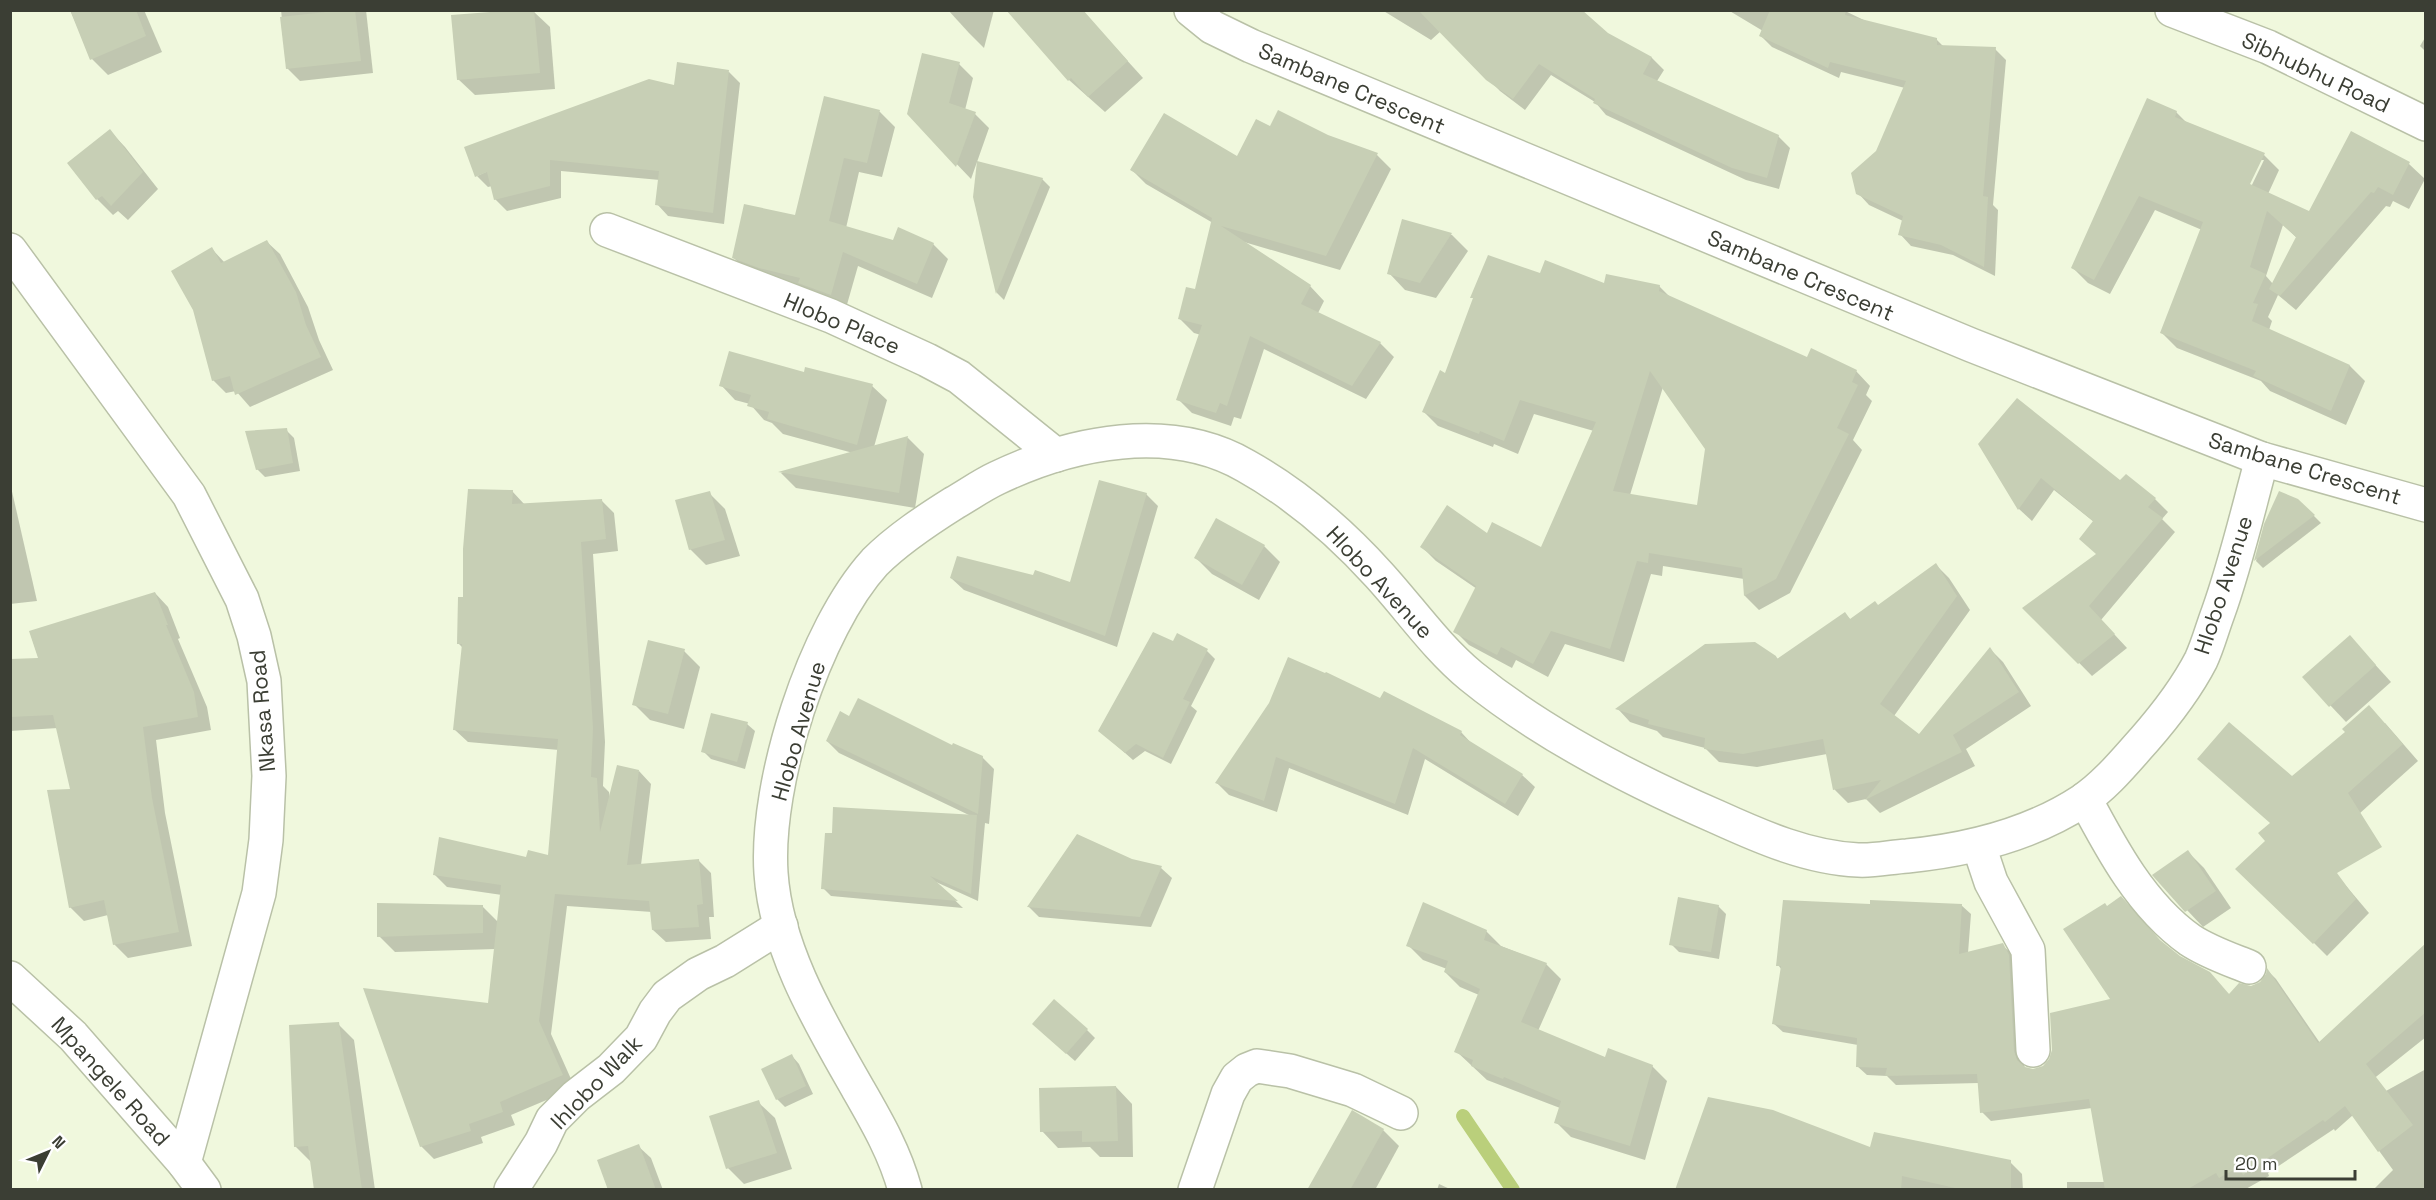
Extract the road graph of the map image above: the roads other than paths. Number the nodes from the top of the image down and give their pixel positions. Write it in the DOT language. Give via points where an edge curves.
graph roads {
  1 [pos="1191,10"];
  2 [pos="2172,10"];
  3 [pos="2426,124"];
  4 [pos="607,230"];
  5 [pos="10,250"];
  6 [pos="1056,455"];
  7 [pos="2262,459"];
  8 [pos="2426,505"];
  9 [pos="2085,799"];
  10 [pos="1979,846"];
  11 [pos="781,926"];
  12 [pos="2249,967"];
  13 [pos="10,978"];
  14 [pos="2033,1050"];
  15 [pos="1401,1113"];
  16 [pos="184,1162"];
  17 [pos="204,1190"];
  18 [pos="511,1190"];
  19 [pos="905,1190"];
  20 [pos="1195,1190"];
  1 -- 7 [label="street, Sambane Crescent" via="1212,27 1251,46 1960,340"];
  2 -- 3 [label="street, Sibhubhu Road" via="2268,47"];
  4 -- 6 [label="street, Hlobo Place" via="831,316 927,360 959,377"];
  5 -- 16 [label="street, Nkasa Road" via="189,495 242,598 264,681 269,776 259,893"];
  6 -- 10 [label="street, Hlobo Avenue" via="1104,443 1139,441 1201,447 1242,463 1341,534 1464,671 1516,710 1657,791 1739,827 1799,850 1859,861"];
  6 -- 11 [label="street, Hlobo Avenue" via="996,478 902,539 876,562 834,624 800,705 775,804 771,874"];
  7 -- 8 [label="street, Sambane Crescent"];
  7 -- 9 [label="street, Hlobo Avenue" via="2228,586 2202,658 2164,718"];
  9 -- 10 [label="street, Hlobo Avenue" via="2038,825"];
  9 -- 12 [label="street" via="2120,862 2162,916 2190,940"];
  10 -- 14 [label="street" via="2000,901 2028,951"];
  11 -- 18 [label="street, Ihlobo Walk" via="667,996 641,1038 552,1120"];
  11 -- 19 [label="street, Hlobo Avenue" via="816,1015 892,1150"];
  13 -- 16 [label="street, Mpangele Road" via="73,1036"];
  15 -- 20 [label="street" via="1353,1090 1290,1071 1257,1066 1237,1078 1228,1094"];
  16 -- 17 [label="street, Mpangele Road"];
}
